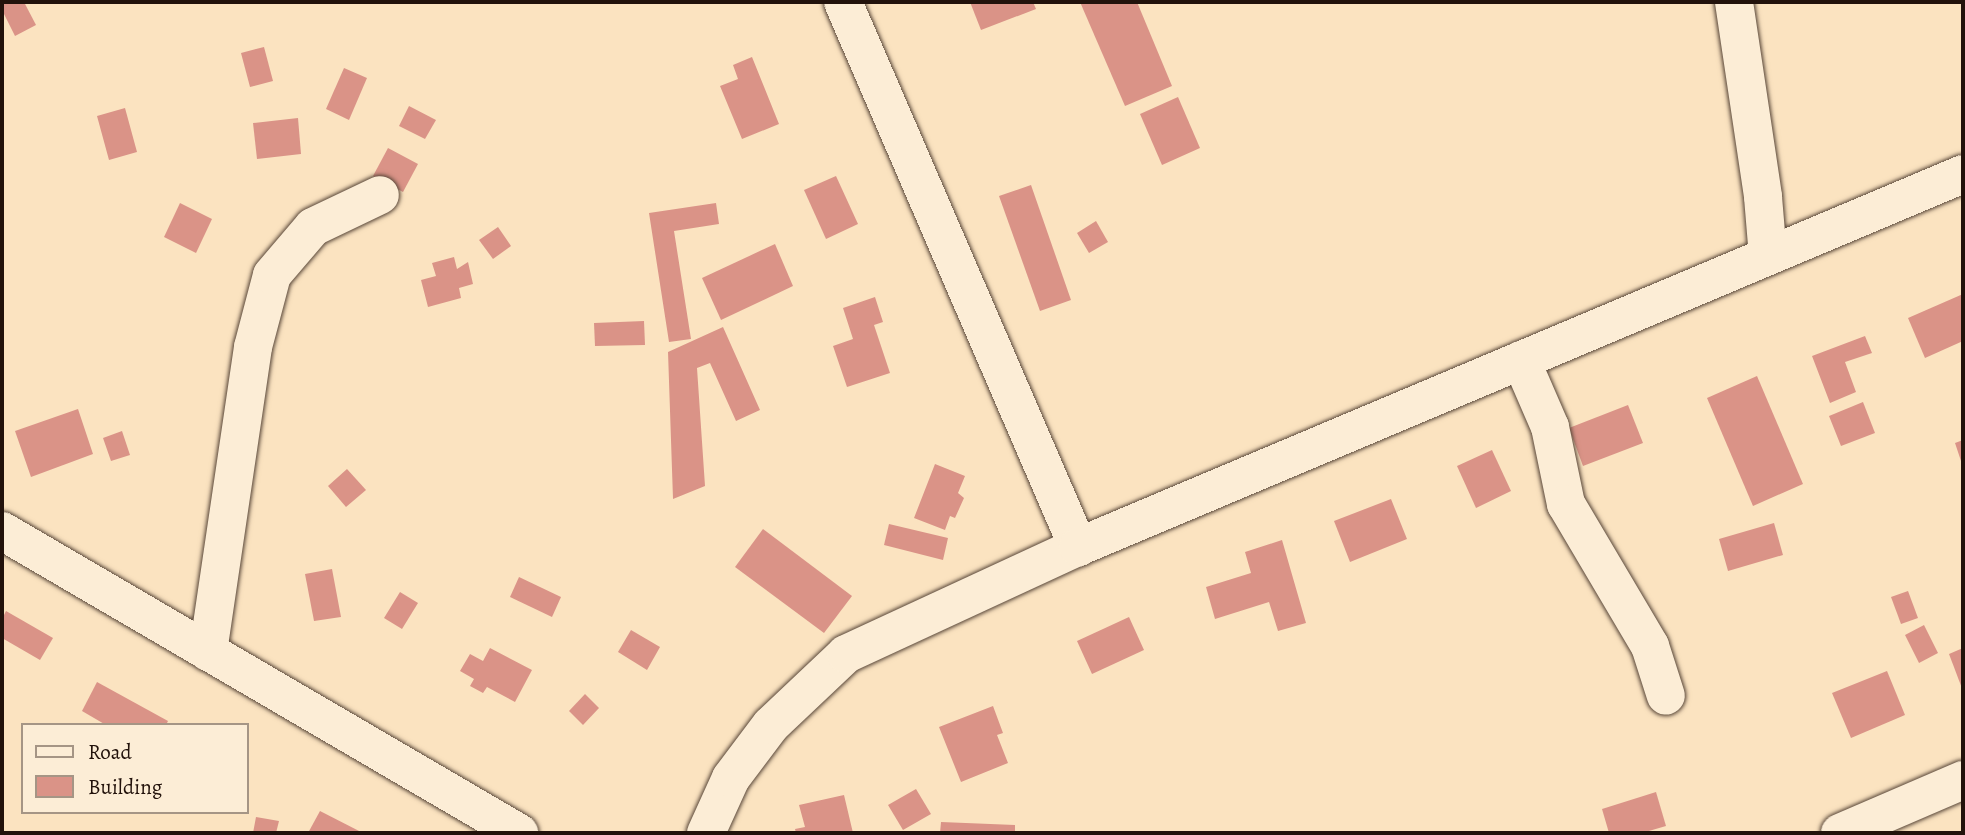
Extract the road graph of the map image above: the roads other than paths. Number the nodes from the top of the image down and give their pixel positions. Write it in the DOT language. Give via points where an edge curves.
graph roads {
  1 [pos="843,2"];
  2 [pos="1734,2"];
  3 [pos="1963,174"];
  4 [pos="380,195"];
  5 [pos="1768,256"];
  6 [pos="1521,360"];
  7 [pos="2,531"];
  8 [pos="1078,547"];
  9 [pos="208,652"];
  10 [pos="1665,696"];
  11 [pos="1963,780"];
  12 [pos="519,833"];
  13 [pos="706,833"];
  14 [pos="1840,833"];
  1 -- 8 [label="street"];
  2 -- 5 [label="street"];
  3 -- 5 [label="street"];
  4 -- 9 [label="street" via="313,227 272,275 253,347"];
  5 -- 6 [label="street"];
  6 -- 8 [label="street"];
  6 -- 10 [label="street" via="1550,427 1566,503 1650,646"];
  7 -- 9 [label="street"];
  8 -- 13 [label="street" via="846,654 771,725 731,778"];
  9 -- 12 [label="street"];
  11 -- 14 [label="street"];
}
